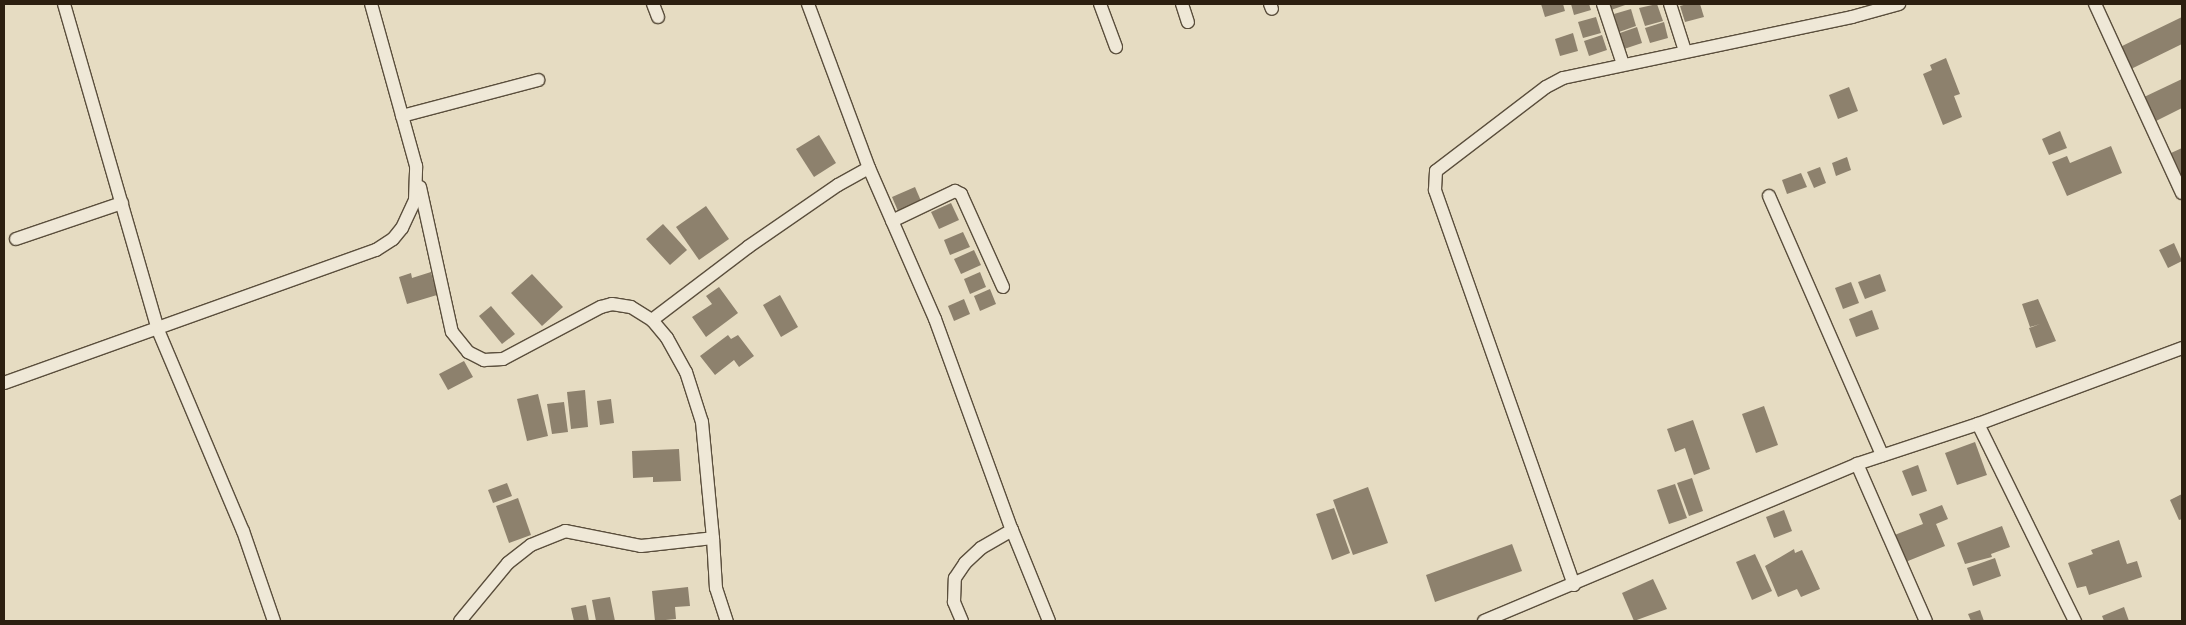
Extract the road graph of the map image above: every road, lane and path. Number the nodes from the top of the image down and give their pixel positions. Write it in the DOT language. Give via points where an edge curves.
graph roads {
  1 [pos="64,4"];
  2 [pos="371,4"];
  3 [pos="654,4"];
  4 [pos="808,4"];
  5 [pos="1100,4"];
  6 [pos="1182,4"];
  7 [pos="1603,4"];
  8 [pos="1670,4"];
  9 [pos="1899,4"];
  10 [pos="2095,4"];
  11 [pos="658,17"];
  12 [pos="1188,22"];
  13 [pos="1116,47"];
  14 [pos="1686,51"];
  15 [pos="1623,64"];
  16 [pos="538,80"];
  17 [pos="402,116"];
  18 [pos="416,166"];
  19 [pos="869,168"];
  20 [pos="2182,193"];
  21 [pos="1769,196"];
  22 [pos="122,203"];
  23 [pos="892,221"];
  24 [pos="16,240"];
  25 [pos="1004,287"];
  26 [pos="652,320"];
  27 [pos="158,330"];
  28 [pos="2182,348"];
  29 [pos="4,383"];
  30 [pos="1978,424"];
  31 [pos="1882,456"];
  32 [pos="1857,464"];
  33 [pos="1012,530"];
  34 [pos="713,538"];
  35 [pos="1574,585"];
  36 [pos="1501,618"];
  37 [pos="274,621"];
  38 [pos="460,621"];
  39 [pos="727,621"];
  40 [pos="962,621"];
  41 [pos="1049,621"];
  42 [pos="1484,621"];
  43 [pos="1926,621"];
  44 [pos="2075,621"];
  1 -- 22 [label="street"];
  2 -- 17 [label="street"];
  3 -- 11 [label="street"];
  4 -- 19 [label="street"];
  5 -- 13 [label="street"];
  6 -- 12 [label="street"];
  7 -- 15 [label="street"];
  8 -- 14 [label="street"];
  9 -- 14 [label="street" via="1852,17"];
  10 -- 20 [label="street"];
  14 -- 15 [label="street"];
  15 -- 35 [label="street" via="1554,82 1442,164 1434,176 1434,190"];
  16 -- 17 [label="street"];
  17 -- 18 [label="street"];
  18 -- 26 [label="street" via="452,332 468,352 484,360 503,359 612,304 631,306"];
  18 -- 27 [label="street" via="415,200 402,228 376,250"];
  19 -- 23 [label="street"];
  19 -- 26 [label="street" via="838,185 748,247"];
  21 -- 31 [label="street"];
  22 -- 24 [label="street"];
  22 -- 27 [label="street"];
  23 -- 25 [label="street" via="956,191 961,194"];
  23 -- 33 [label="street" via="935,319"];
  26 -- 34 [label="street" via="677,352 702,422"];
  27 -- 29 [label="street"];
  27 -- 37 [label="street" via="243,531"];
  28 -- 30 [label="street"];
  30 -- 31 [label="street"];
  30 -- 44 [label="street"];
  31 -- 32 [label="street"];
  32 -- 35 [label="street"];
  32 -- 43 [label="street"];
  33 -- 40 [label="street" via="981,548 965,562 955,578 954,602"];
  33 -- 41 [label="street"];
  34 -- 38 [label="street" via="641,546 564,532 544,538 508,564"];
  34 -- 39 [label="street" via="716,588"];
  35 -- 36 [label="street"];
  36 -- 42 [label="street"];
}
